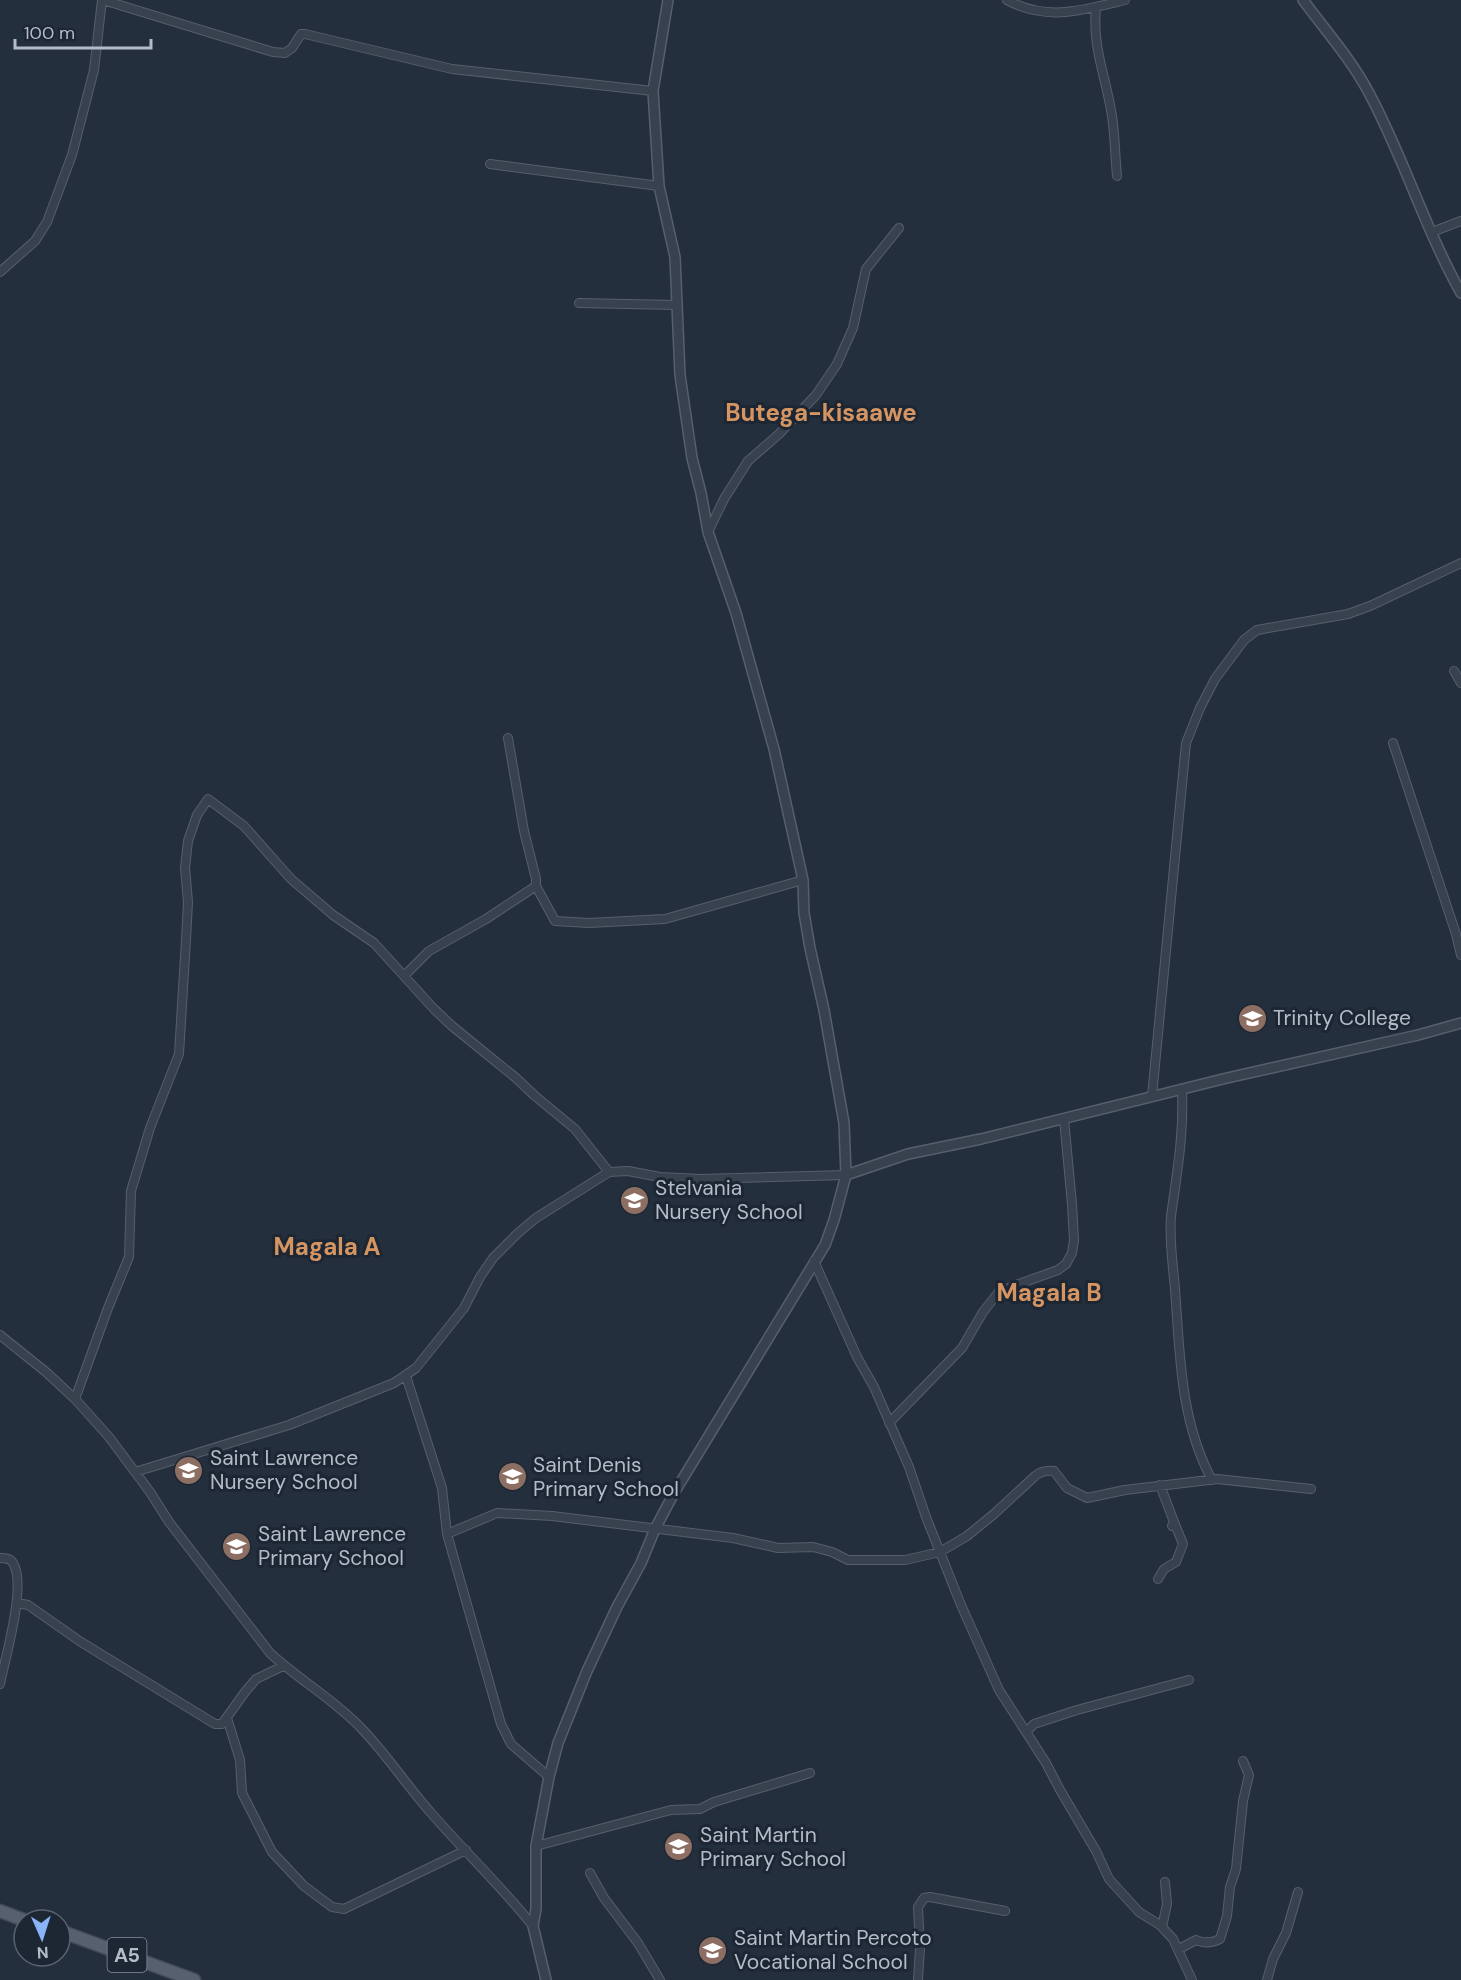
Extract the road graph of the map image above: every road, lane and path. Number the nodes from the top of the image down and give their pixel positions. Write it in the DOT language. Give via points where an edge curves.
graph roads {
  1 [pos="102,0"];
  2 [pos="668,0"];
  3 [pos="1007,0"];
  4 [pos="1125,0"];
  5 [pos="1303,0"];
  6 [pos="1096,7"];
  7 [pos="653,91"];
  8 [pos="490,164"];
  9 [pos="1117,176"];
  10 [pos="659,186"];
  11 [pos="1461,221"];
  12 [pos="899,228"];
  13 [pos="1432,232"];
  14 [pos="0,272"];
  15 [pos="1461,293"];
  16 [pos="579,303"];
  17 [pos="676,305"];
  18 [pos="708,532"];
  19 [pos="1461,563"];
  20 [pos="1454,671"];
  21 [pos="1461,683"];
  22 [pos="507,738"];
  23 [pos="1393,742"];
  24 [pos="803,880"];
  25 [pos="536,886"];
  26 [pos="1461,955"];
  27 [pos="404,976"];
  28 [pos="1461,1023"];
  29 [pos="1182,1090"];
  30 [pos="1152,1096"];
  31 [pos="1064,1119"];
  32 [pos="609,1172"];
  33 [pos="846,1175"];
  34 [pos="814,1261"];
  35 [pos="0,1335"];
  36 [pos="406,1376"];
  37 [pos="75,1399"];
  38 [pos="889,1423"];
  39 [pos="135,1473"];
  40 [pos="1212,1480"];
  41 [pos="1160,1485"];
  42 [pos="1311,1488"];
  43 [pos="655,1529"];
  44 [pos="447,1534"];
  45 [pos="940,1552"];
  46 [pos="0,1558"];
  47 [pos="1158,1579"];
  48 [pos="17,1604"];
  49 [pos="284,1666"];
  50 [pos="1189,1680"];
  51 [pos="0,1684"];
  52 [pos="226,1718"];
  53 [pos="1027,1731"];
  54 [pos="1243,1761"];
  55 [pos="810,1773"];
  56 [pos="549,1777"];
  57 [pos="536,1846"];
  58 [pos="466,1850"];
  59 [pos="590,1873"];
  60 [pos="1165,1882"];
  61 [pos="1298,1892"];
  62 [pos="1005,1911"];
  63 [pos="533,1926"];
  64 [pos="1162,1927"];
  65 [pos="72,1936"];
  66 [pos="1179,1949"];
  67 [pos="170,1976"];
  68 [pos="194,1980"];
  69 [pos="546,1980"];
  70 [pos="660,1980"];
  71 [pos="918,1980"];
  72 [pos="1192,1980"];
  73 [pos="1267,1980"];
  1 -- 7 [label="street" via="273,52 285,53 305,34 452,69"];
  1 -- 14 [label="street" via="94,70 72,156 47,222 35,241"];
  2 -- 7 [label="street"];
  3 -- 6 [label="street" via="1041,13"];
  4 -- 6 [label="street"];
  5 -- 13 [label="street" via="1354,66"];
  6 -- 9 [label="street" via="1094,28 1112,116"];
  7 -- 10 [label="street"];
  8 -- 10 [label="street"];
  10 -- 17 [label="street" via="675,257"];
  11 -- 13 [label="street"];
  12 -- 18 [label="street" via="866,269 853,328 837,364 816,395 748,461"];
  13 -- 15 [label="street"];
  16 -- 17 [label="street"];
  17 -- 18 [label="street" via="680,375"];
  18 -- 24 [label="street" via="736,613 774,749"];
  19 -- 30 [label="street" via="1348,614 1257,630 1244,640 1215,679 1186,743"];
  20 -- 21 [label="street"];
  22 -- 25 [label="street"];
  23 -- 26 [label="street"];
  24 -- 25 [label="street" via="665,920 589,922 555,921"];
  24 -- 33 [label="street" via="808,937 844,1123"];
  25 -- 27 [label="street" via="429,951"];
  27 -- 32 [label="street" via="452,1026 575,1129"];
  27 -- 37 [label="street" via="374,943 291,879 244,826 208,799 188,841 179,1054 153,1119 131,1191 129,1257"];
  28 -- 29 [label="street"];
  29 -- 30 [label="street"];
  29 -- 40 [label="street" via="1182,1132 1171,1222 1180,1364 1193,1436"];
  30 -- 31 [label="street"];
  31 -- 33 [label="street" via="908,1154"];
  31 -- 38 [label="street" via="1072,1253 1058,1270 998,1293 962,1348"];
  32 -- 33 [label="street" via="701,1179"];
  32 -- 36 [label="street" via="536,1218 493,1258 464,1308"];
  33 -- 34 [label="street" via="825,1245"];
  34 -- 38 [label="street"];
  34 -- 43 [label="street"];
  35 -- 37 [label="street"];
  36 -- 39 [label="street" via="289,1425"];
  36 -- 44 [label="street" via="442,1488"];
  37 -- 39 [label="street"];
  38 -- 45 [label="street"];
  39 -- 49 [label="street" via="242,1620"];
  40 -- 41 [label="street"];
  40 -- 42 [label="street"];
  41 -- 45 [label="street" via="1087,1498 1067,1488 1054,1471 1040,1472 976,1528"];
  41 -- 47 [label="street" via="1183,1544 1176,1562 1164,1569"];
  43 -- 44 [label="street" via="497,1513"];
  43 -- 45 [label="street" via="733,1538 778,1548 813,1547 856,1561 904,1560"];
  43 -- 56 [label="street" via="587,1671 558,1743"];
  44 -- 56 [label="street" via="501,1724 512,1744"];
  45 -- 53 [label="street" via="995,1683"];
  46 -- 48 [label="street" via="13,1563"];
  48 -- 51 [label="street"];
  48 -- 52 [label="street" via="28,1605 210,1722 222,1724"];
  49 -- 52 [label="street" via="256,1679"];
  49 -- 58 [label="street" via="362,1728"];
  50 -- 53 [label="street" via="1034,1724"];
  52 -- 58 [label="street" via="240,1760 242,1793 272,1852 304,1886 332,1907 344,1909"];
  53 -- 64 [label="street" via="1109,1879 1140,1912"];
  54 -- 66 [label="street" via="1249,1775 1236,1869 1220,1939 1196,1940"];
  55 -- 57 [label="street" via="705,1808 671,1809"];
  56 -- 57 [label="street"];
  57 -- 63 [label="street"];
  58 -- 63 [label="street"];
  59 -- 70 [label="street"];
  60 -- 64 [label="street" via="1167,1905"];
  61 -- 73 [label="street"];
  62 -- 71 [label="street" via="924,1898 918,1907"];
  63 -- 69 [label="street"];
  64 -- 66 [label="street"];
  65 -- 67 [label="main road, A5"];
  66 -- 72 [label="street"];
  67 -- 68 [label="main road, A5"];
}
